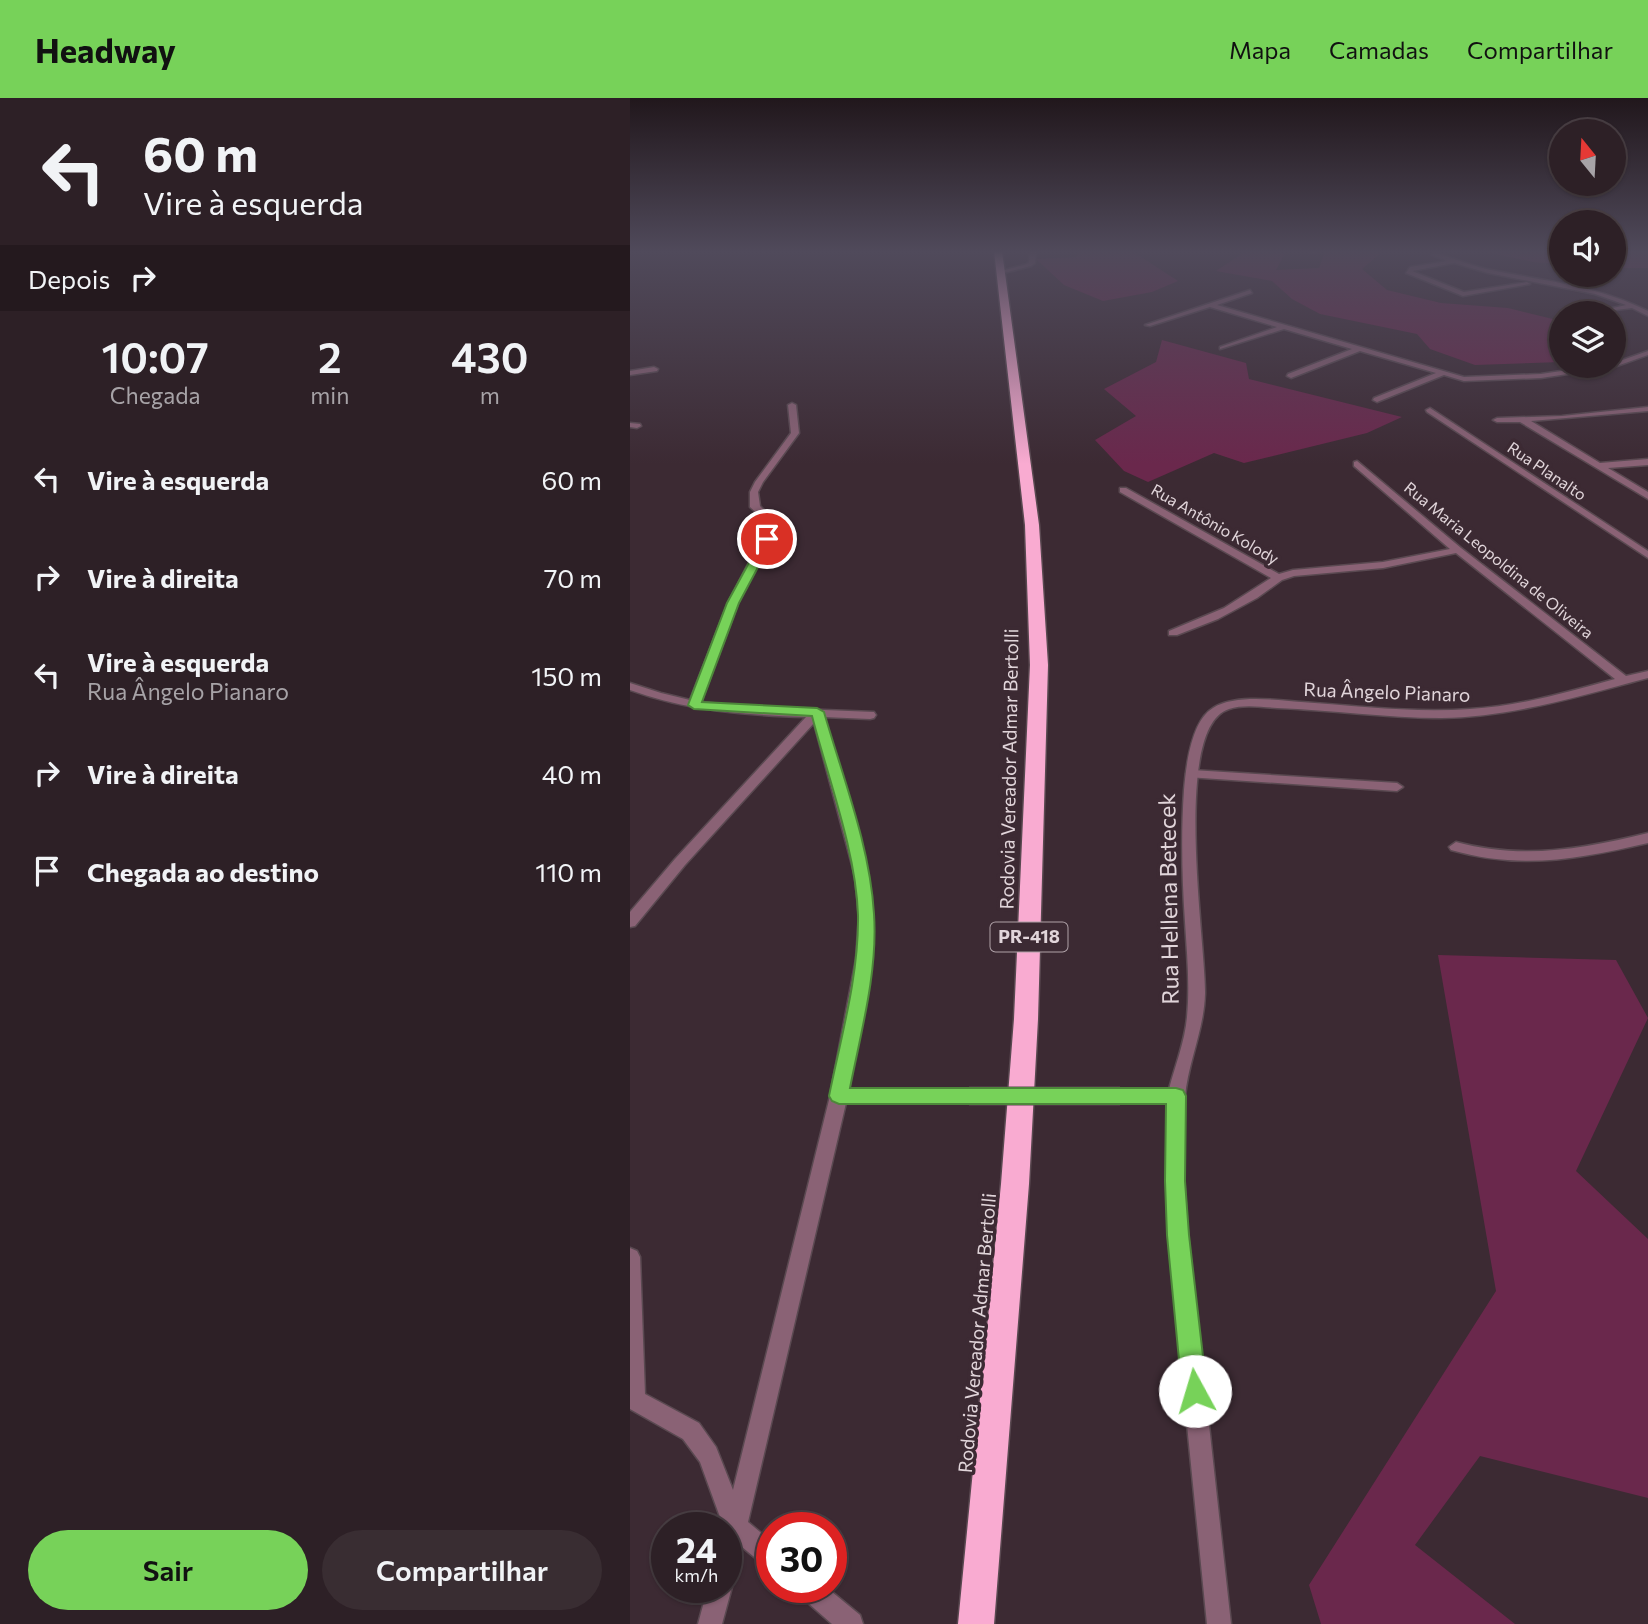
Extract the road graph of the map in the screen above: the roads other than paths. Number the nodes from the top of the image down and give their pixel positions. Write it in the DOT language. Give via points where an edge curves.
graph roads {
  1 [pos="1006,322"];
  2 [pos="1157,322"];
  3 [pos="1267,322"];
  4 [pos="1148,325"];
  5 [pos="1283,327"];
  6 [pos="1222,348"];
  7 [pos="1358,349"];
  8 [pos="1648,353"];
  9 [pos="1626,361"];
  10 [pos="654,369"];
  11 [pos="630,373"];
  12 [pos="1441,374"];
  13 [pos="1549,374"];
  14 [pos="1291,376"];
  15 [pos="1377,400"];
  16 [pos="792,405"];
  17 [pos="1648,409"];
  18 [pos="1430,410"];
  19 [pos="1497,420"];
  20 [pos="1523,420"];
  21 [pos="1648,462"];
  22 [pos="1357,464"];
  23 [pos="1598,466"];
  24 [pos="1123,490"];
  25 [pos="1648,496"];
  26 [pos="1458,550"];
  27 [pos="1648,555"];
  28 [pos="1278,579"];
  29 [pos="1173,633"];
  30 [pos="1648,674"];
  31 [pos="1623,680"];
  32 [pos="631,687"];
  33 [pos="1246,703"];
  34 [pos="694,705"];
  35 [pos="817,712"];
  36 [pos="870,715"];
  37 [pos="1192,774"];
  38 [pos="1397,787"];
  39 [pos="1648,838"];
  40 [pos="1456,847"];
  41 [pos="630,922"];
  42 [pos="839,1096"];
  43 [pos="1176,1096"];
  44 [pos="630,1257"];
  45 [pos="632,1398"];
  46 [pos="731,1512"];
  47 [pos="741,1512"];
  48 [pos="742,1532"];
  49 [pos="756,1544"];
  50 [pos="716,1603"];
  51 [pos="826,1603"];
  52 [pos="710,1624"];
  53 [pos="850,1624"];
  54 [pos="976,1624"];
  55 [pos="1219,1624"];
  1 -- 54 [label="highway, Rodovia Vereador Admar Bertolli / PR-418" via="1034,552 1038,731 1015,1184"];
  2 -- 4 [label="street"];
  3 -- 5 [label="street"];
  5 -- 6 [label="street"];
  5 -- 7 [label="street"];
  7 -- 12 [label="street"];
  7 -- 14 [label="street"];
  8 -- 9 [label="street"];
  10 -- 11 [label="street"];
  12 -- 13 [label="street" via="1489,380"];
  12 -- 15 [label="street"];
  16 -- 34 [label="street" via="794,433 754,492 755,507 767,518 771,530 733,603"];
  17 -- 20 [label="street"];
  18 -- 27 [label="street, Rua Planalto"];
  19 -- 20 [label="street"];
  20 -- 23 [label="street"];
  21 -- 23 [label="street"];
  22 -- 26 [label="street, Rua Maria Leopoldina de Oliveira"];
  23 -- 25 [label="street"];
  24 -- 28 [label="street, Rua Antônio Kolody"];
  26 -- 28 [label="street, Rua Antônio Kolody" via="1403,562 1293,573"];
  26 -- 31 [label="street, Rua Maria Leopoldina de Oliveira"];
  28 -- 29 [label="street" via="1217,616"];
  30 -- 31 [label="street, Rua Ângelo Pianaro"];
  31 -- 33 [label="street, Rua Ângelo Pianaro" via="1528,705 1469,713"];
  32 -- 34 [label="street"];
  33 -- 37 [label="street, Rua Hellena Betecek" via="1223,706 1206,720"];
  34 -- 35 [label="street"];
  35 -- 36 [label="street"];
  35 -- 41 [label="street"];
  35 -- 42 [label="street" via="863,876 866,917 861,980"];
  37 -- 38 [label="street"];
  37 -- 43 [label="street, Rua Hellena Betecek" via="1189,832 1197,992 1195,1021"];
  39 -- 40 [label="street" via="1551,857 1482,856"];
  42 -- 43 [label="street, bridge"];
  42 -- 47 [label="street"];
  43 -- 55 [label="street, Rua Hellena Betecek" via="1178,1235"];
  44 -- 45 [label="street"];
  45 -- 46 [label="street" via="691,1431 708,1455"];
  48 -- 49 [label="street"];
  50 -- 52 [label="street"];
  51 -- 53 [label="street"];
}
